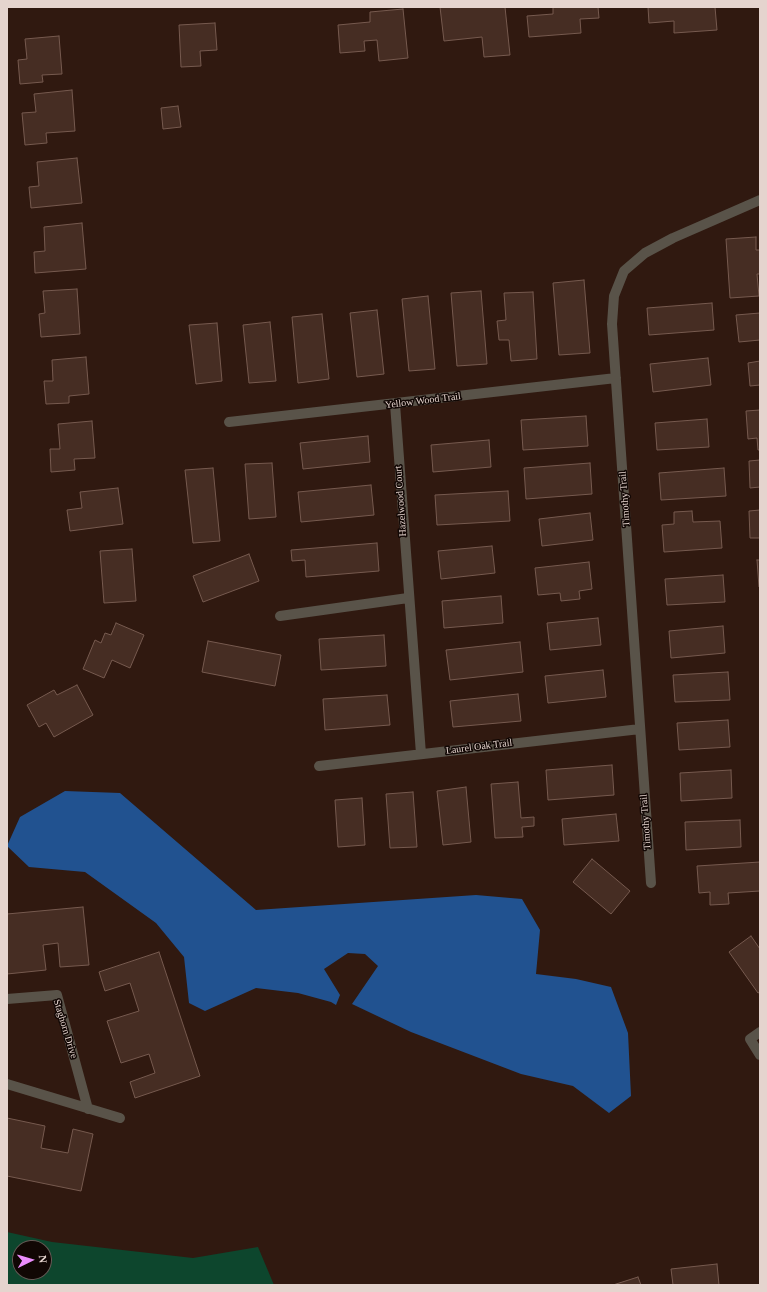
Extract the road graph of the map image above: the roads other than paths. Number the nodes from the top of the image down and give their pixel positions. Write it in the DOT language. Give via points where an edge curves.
graph roads {
  1 [pos="760,200"];
  2 [pos="616,378"];
  3 [pos="395,404"];
  4 [pos="229,422"];
  5 [pos="408,598"];
  6 [pos="280,616"];
  7 [pos="640,728"];
  8 [pos="421,754"];
  9 [pos="319,766"];
  10 [pos="651,883"];
  11 [pos="7,999"];
  12 [pos="760,1032"];
  13 [pos="760,1055"];
  14 [pos="7,1084"];
  15 [pos="88,1109"];
  16 [pos="120,1118"];
  1 -- 2 [label="street, Timothy Trail" via="673,238 645,253 624,271 614,296 612,324"];
  2 -- 3 [label="street, Yellow Wood Trail"];
  2 -- 7 [label="street, Timothy Trail"];
  3 -- 4 [label="street, Yellow Wood Trail"];
  3 -- 5 [label="street, Hazelwood Court"];
  5 -- 6 [label="street"];
  5 -- 8 [label="street, Hazelwood Court"];
  7 -- 8 [label="street, Laurel Oak Trail"];
  7 -- 10 [label="street, Timothy Trail"];
  8 -- 9 [label="street, Laurel Oak Trail"];
  11 -- 15 [label="street, Staghorn Drive" via="57,995"];
  12 -- 13 [label="street" via="750,1039"];
  14 -- 15 [label="street"];
  15 -- 16 [label="street"];
}
